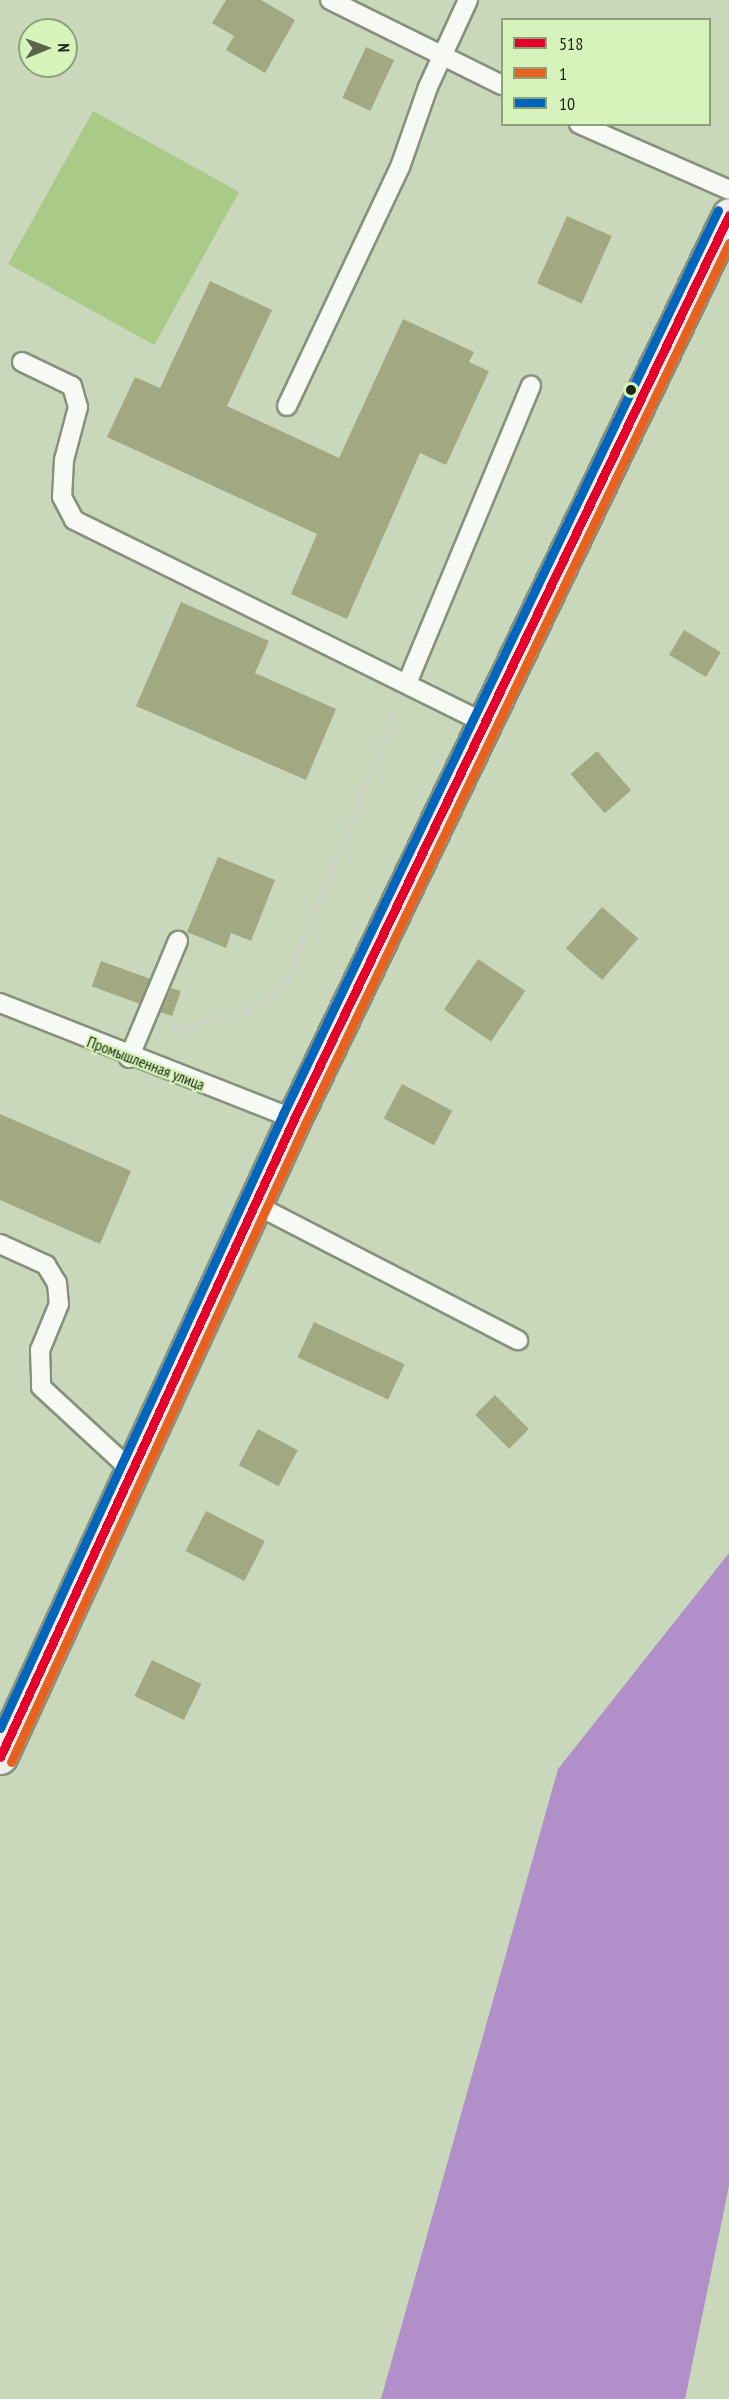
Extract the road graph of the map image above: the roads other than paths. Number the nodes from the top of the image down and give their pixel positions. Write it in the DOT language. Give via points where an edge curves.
graph roads {
  1 [pos="330,0"];
  2 [pos="468,0"];
  3 [pos="441,54"];
  4 [pos="501,84"];
  5 [pos="584,126"];
  6 [pos="729,190"];
  7 [pos="726,227"];
  8 [pos="22,362"];
  9 [pos="531,386"];
  10 [pos="287,406"];
  11 [pos="408,681"];
  12 [pos="485,723"];
  13 [pos="178,941"];
  14 [pos="0,1003"];
  15 [pos="129,1058"];
  16 [pos="294,1119"];
  17 [pos="256,1205"];
  18 [pos="0,1244"];
  19 [pos="518,1340"];
  20 [pos="132,1471"];
  21 [pos="0,1757"];
  1 -- 3 [label="lane"];
  2 -- 3 [label="lane"];
  3 -- 4 [label="lane"];
  3 -- 10 [label="lane" via="400,167"];
  5 -- 6 [label="lane"];
  7 -- 12 [label="main road"];
  8 -- 11 [label="lane" via="72,387 78,407 64,460 62,496 75,520"];
  9 -- 11 [label="lane"];
  11 -- 12 [label="lane"];
  12 -- 16 [label="main road"];
  13 -- 15 [label="lane"];
  14 -- 15 [label="lane, Промышленная улица"];
  15 -- 16 [label="lane, Промышленная улица"];
  16 -- 17 [label="main road"];
  17 -- 19 [label="lane"];
  17 -- 20 [label="main road"];
  18 -- 20 [label="lane" via="46,1265 57,1283 59,1304 40,1350 41,1388"];
  20 -- 21 [label="main road"];
}
